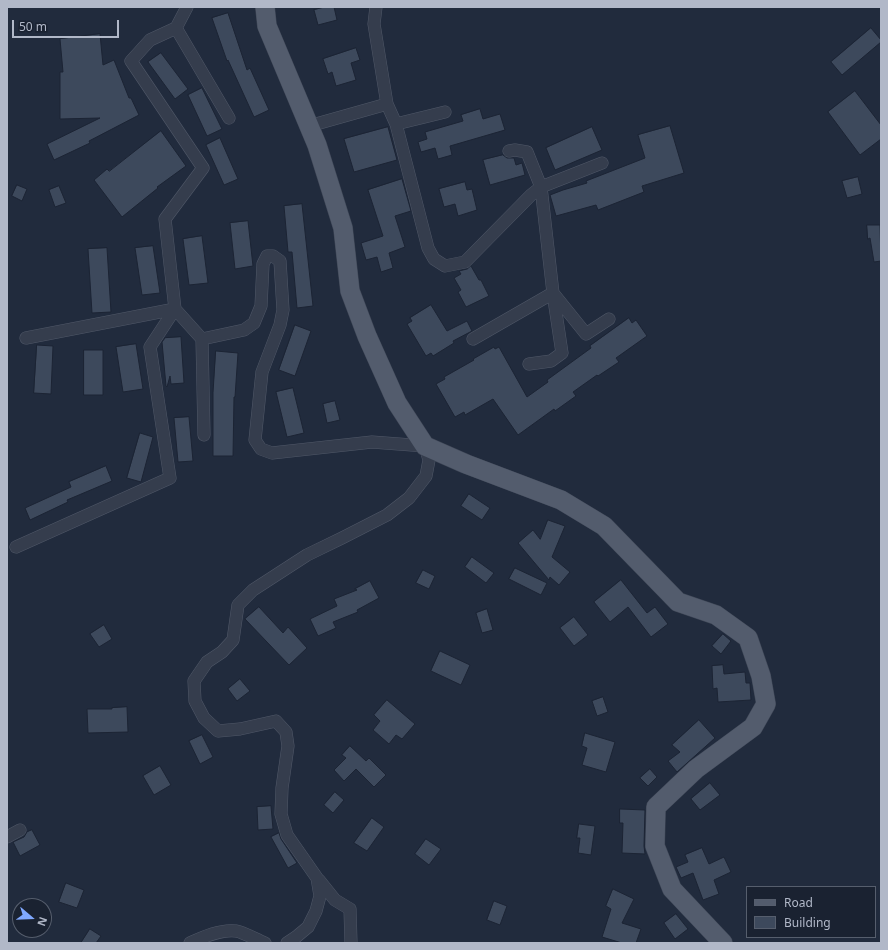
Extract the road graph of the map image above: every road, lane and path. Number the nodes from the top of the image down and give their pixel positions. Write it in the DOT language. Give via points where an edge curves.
graph roads {
  1 [pos="187,7"];
  2 [pos="265,7"];
  3 [pos="376,7"];
  4 [pos="176,28"];
  5 [pos="387,104"];
  6 [pos="445,112"];
  7 [pos="229,118"];
  8 [pos="396,124"];
  9 [pos="309,126"];
  10 [pos="509,152"];
  11 [pos="602,163"];
  12 [pos="541,187"];
  13 [pos="553,293"];
  14 [pos="175,309"];
  15 [pos="609,319"];
  16 [pos="26,338"];
  17 [pos="202,339"];
  18 [pos="473,339"];
  19 [pos="529,364"];
  20 [pos="204,435"];
  21 [pos="426,446"];
  22 [pos="16,547"];
  23 [pos="20,830"];
  24 [pos="7,837"];
  25 [pos="316,878"];
  26 [pos="190,943"];
  27 [pos="265,943"];
  28 [pos="286,943"];
  29 [pos="351,943"];
  30 [pos="723,943"];
  1 -- 4 [label="street"];
  2 -- 9 [label="main road" via="267,26"];
  3 -- 5 [label="street" via="374,24"];
  4 -- 7 [label="street"];
  4 -- 14 [label="street" via="150,40 131,61 203,168 165,219"];
  5 -- 8 [label="street"];
  5 -- 9 [label="street"];
  6 -- 8 [label="street"];
  8 -- 12 [label="street" via="428,248 434,259 446,266 465,262"];
  9 -- 21 [label="main road" via="343,228 350,291 397,403"];
  10 -- 12 [label="street" via="527,152"];
  11 -- 12 [label="street"];
  12 -- 13 [label="street"];
  13 -- 15 [label="street" via="586,334"];
  13 -- 18 [label="street"];
  13 -- 19 [label="street" via="562,352 551,361"];
  14 -- 16 [label="street"];
  14 -- 17 [label="street"];
  14 -- 22 [label="street" via="150,347 170,478"];
  17 -- 20 [label="street"];
  17 -- 21 [label="street" via="244,330 254,323 261,306 263,264 267,256 273,256 280,261 283,310 262,372 255,440 261,449 272,453 372,442"];
  21 -- 25 [label="street" via="429,460 426,476 409,498 387,515 307,555 253,590 238,605 233,640 222,652 207,662 194,682 195,701 204,718 218,731 276,721 286,732 288,746 282,788 282,814 287,835"];
  21 -- 30 [label="main road" via="561,500 604,526 678,602 716,615 748,638 761,676 766,704 753,727 696,769 656,807 655,846 672,889"];
  23 -- 24 [label="street"];
  25 -- 28 [label="street" via="320,896 316,911 308,927"];
  25 -- 29 [label="street" via="335,900 350,909"];
  26 -- 27 [label="street" via="221,932 236,931"];
}
